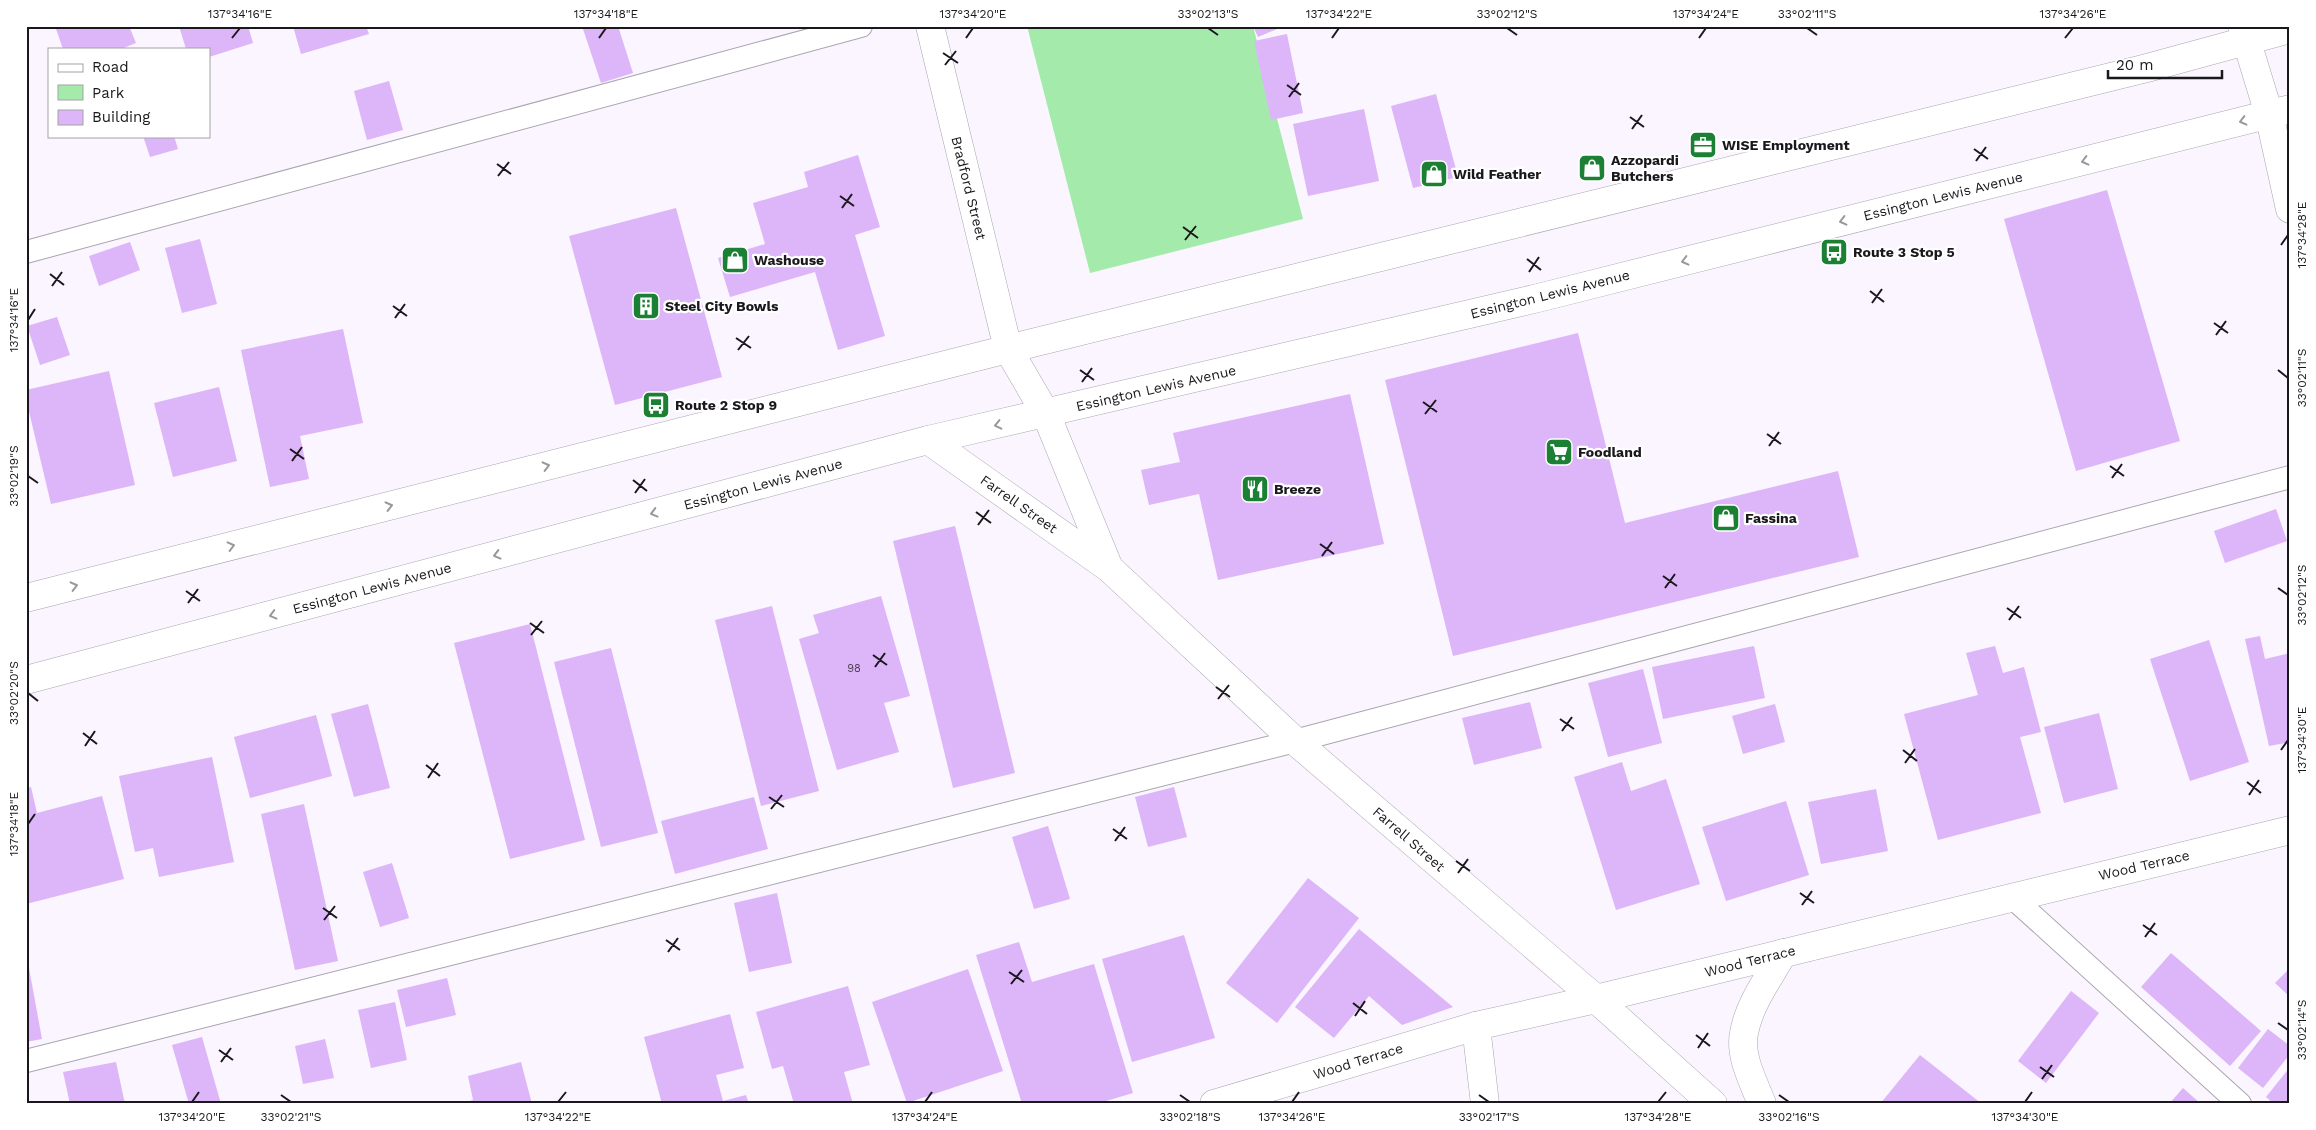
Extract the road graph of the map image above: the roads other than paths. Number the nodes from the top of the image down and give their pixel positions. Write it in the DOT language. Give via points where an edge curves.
graph roads {
  1 [pos="861,26"];
  2 [pos="930,26"];
  3 [pos="2290,29"];
  4 [pos="2244,33"];
  5 [pos="2279,111"];
  6 [pos="2290,209"];
  7 [pos="26,252"];
  8 [pos="1008,349"];
  9 [pos="1046,414"];
  10 [pos="928,440"];
  11 [pos="2290,476"];
  12 [pos="1110,568"];
  13 [pos="26,598"];
  14 [pos="26,680"];
  15 [pos="1295,741"];
  16 [pos="2290,830"];
  17 [pos="2012,897"];
  18 [pos="1783,953"];
  19 [pos="1596,999"];
  20 [pos="1476,1026"];
  21 [pos="26,1061"];
  22 [pos="1214,1104"];
  23 [pos="1485,1104"];
  24 [pos="1713,1104"];
  25 [pos="1762,1104"];
  26 [pos="2240,1104"];
  1 -- 7 [label="lane"];
  2 -- 8 [label="street, Bradford Street"];
  3 -- 4 [label="street"];
  4 -- 5 [label="street"];
  4 -- 8 [label="street" via="2147,68"];
  5 -- 6 [label="street"];
  5 -- 9 [label="street, Essington Lewis Avenue, one-way" via="1528,300"];
  8 -- 9 [label="street, Bradford Street"];
  13 -- 8 [label="street, one-way"];
  9 -- 10 [label="street, Essington Lewis Avenue, one-way"];
  9 -- 12 [label="street, Farrell Street"];
  10 -- 12 [label="street, Farrell Street"];
  10 -- 14 [label="street, Essington Lewis Avenue, one-way"];
  11 -- 15 [label="lane"];
  12 -- 15 [label="street, Farrell Street"];
  15 -- 19 [label="street, Farrell Street"];
  15 -- 21 [label="lane"];
  16 -- 17 [label="street, Wood Terrace"];
  17 -- 18 [label="street, Wood Terrace"];
  17 -- 26 [label="lane"];
  18 -- 19 [label="street, Wood Terrace"];
  18 -- 25 [label="street" via="1750,1012 1743,1034 1744,1054"];
  19 -- 20 [label="street, Wood Terrace"];
  19 -- 24 [label="street, Farrell Street"];
  20 -- 22 [label="street, Wood Terrace"];
  20 -- 23 [label="street"];
}
